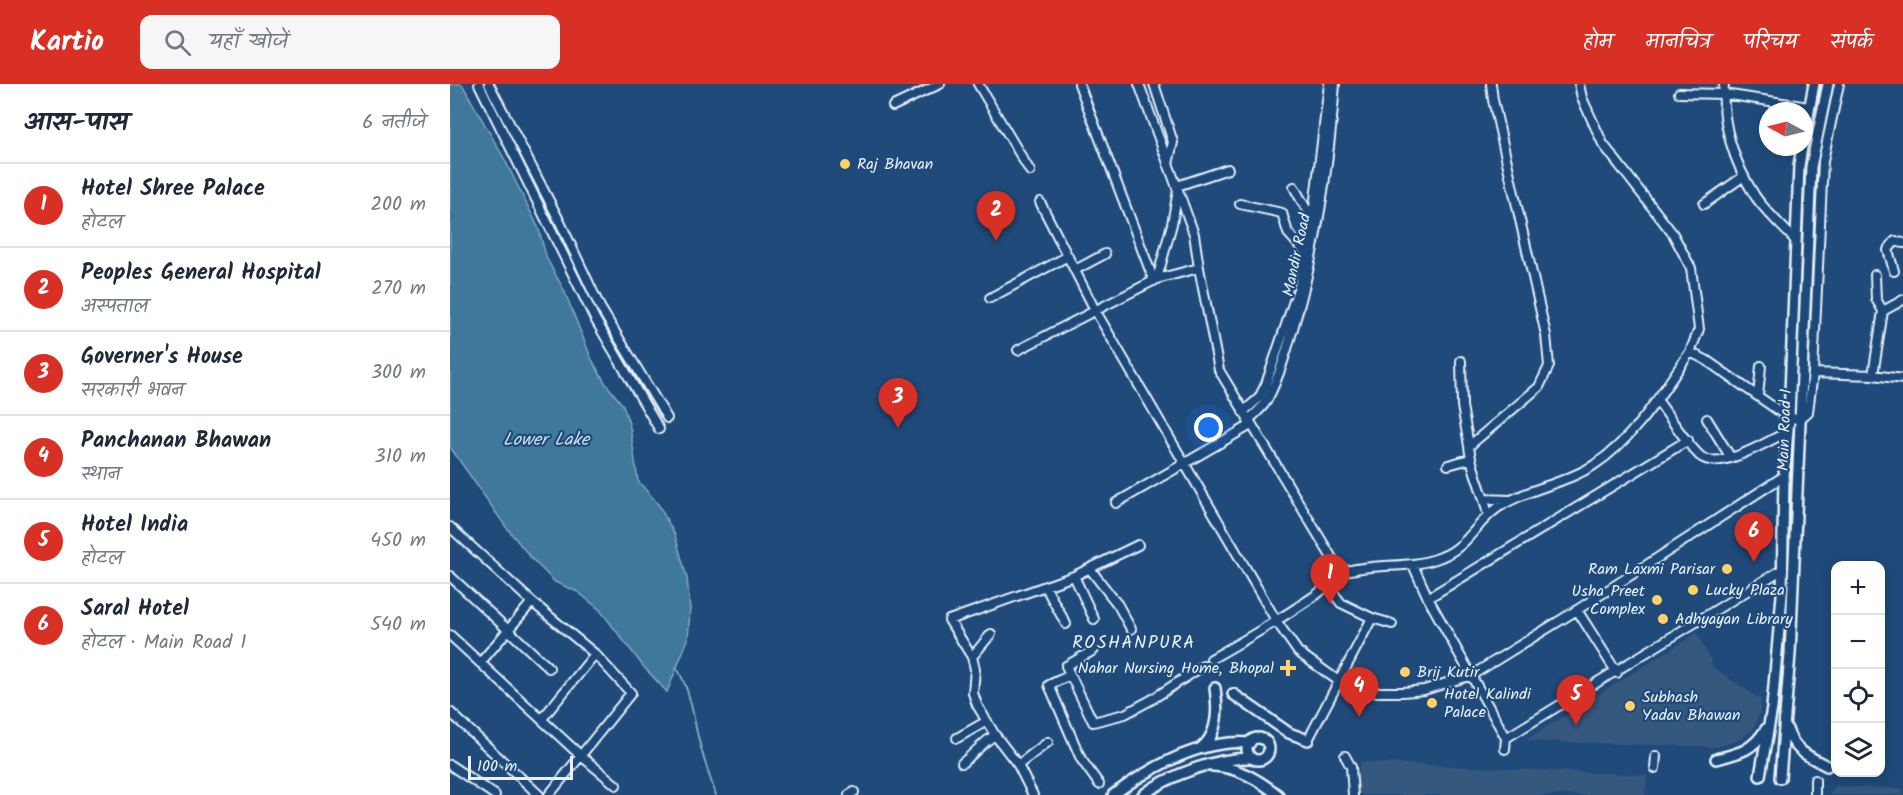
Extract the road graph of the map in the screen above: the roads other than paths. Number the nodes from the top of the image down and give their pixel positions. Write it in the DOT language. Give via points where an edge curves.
graph roads {
  1 [pos="479,84"];
  2 [pos="489,84"];
  3 [pos="940,84"];
  4 [pos="978,84"];
  5 [pos="1079,84"];
  6 [pos="1139,84"];
  7 [pos="1154,84"];
  8 [pos="1329,84"];
  9 [pos="1335,84"];
  10 [pos="1491,84"];
  11 [pos="1579,84"];
  12 [pos="1724,84"];
  13 [pos="1814,84"];
  14 [pos="1828,84"];
  15 [pos="1839,84"];
  16 [pos="1679,93"];
  17 [pos="1724,93"];
  18 [pos="1783,102"];
  19 [pos="1810,102"];
  20 [pos="893,106"];
  21 [pos="1801,156"];
  22 [pos="1168,164"];
  23 [pos="1228,169"];
  24 [pos="1030,171"];
  25 [pos="1744,176"];
  26 [pos="1294,187"];
  27 [pos="1177,188"];
  28 [pos="1040,202"];
  29 [pos="1240,204"];
  30 [pos="1704,204"];
  31 [pos="1313,216"];
  32 [pos="1796,241"];
  33 [pos="1903,243"];
  34 [pos="1305,252"];
  35 [pos="1106,254"];
  36 [pos="1068,256"];
  37 [pos="1198,268"];
  38 [pos="1075,270"];
  39 [pos="1894,271"];
  40 [pos="1875,274"];
  41 [pos="1156,280"];
  42 [pos="990,298"];
  43 [pos="1903,300"];
  44 [pos="1095,310"];
  45 [pos="1883,311"];
  46 [pos="1018,350"];
  47 [pos="1690,351"];
  48 [pos="1461,361"];
  49 [pos="1761,366"];
  50 [pos="1813,373"];
  51 [pos="1873,375"];
  52 [pos="1903,379"];
  53 [pos="1758,396"];
  54 [pos="1657,400"];
  55 [pos="1243,412"];
  56 [pos="667,418"];
  57 [pos="1707,418"];
  58 [pos="1789,418"];
  59 [pos="1800,419"];
  60 [pos="1250,423"];
  61 [pos="658,429"];
  62 [pos="1787,432"];
  63 [pos="1688,440"];
  64 [pos="1469,446"];
  65 [pos="1731,458"];
  66 [pos="1470,459"];
  67 [pos="1183,463"];
  68 [pos="1448,465"];
  69 [pos="1784,476"];
  70 [pos="1485,499"];
  71 [pos="1511,500"];
  72 [pos="1116,503"];
  73 [pos="1488,516"];
  74 [pos="450,527"];
  75 [pos="1138,544"];
  76 [pos="1413,565"];
  77 [pos="1784,569"];
  78 [pos="1090,570"];
  79 [pos="1341,573"];
  80 [pos="450,576"];
  81 [pos="1074,576"];
  82 [pos="1045,586"];
  83 [pos="1328,586"];
  84 [pos="1428,598"];
  85 [pos="532,602"];
  86 [pos="1577,610"];
  87 [pos="1372,618"];
  88 [pos="1094,620"];
  89 [pos="1277,622"];
  90 [pos="1066,624"];
  91 [pos="1392,624"];
  92 [pos="1131,629"];
  93 [pos="508,630"];
  94 [pos="992,634"];
  95 [pos="450,635"];
  96 [pos="1094,650"];
  97 [pos="595,654"];
  98 [pos="972,657"];
  99 [pos="1212,659"];
  100 [pos="480,663"];
  101 [pos="1203,666"];
  102 [pos="549,668"];
  103 [pos="1617,672"];
  104 [pos="1070,675"];
  105 [pos="1472,675"];
  106 [pos="1340,682"];
  107 [pos="1215,688"];
  108 [pos="1233,694"];
  109 [pos="450,712"];
  110 [pos="542,719"];
  111 [pos="987,721"];
  112 [pos="1785,724"];
  113 [pos="1769,725"];
  114 [pos="995,735"];
  115 [pos="957,738"];
  116 [pos="1506,738"];
  117 [pos="1308,740"];
  118 [pos="1048,742"];
  119 [pos="1250,743"];
  120 [pos="1200,749"];
  121 [pos="1505,749"];
  122 [pos="580,755"];
  123 [pos="1345,756"];
  124 [pos="1656,756"];
  125 [pos="1252,758"];
  126 [pos="1716,759"];
  127 [pos="962,763"];
  128 [pos="450,765"];
  129 [pos="1018,765"];
  130 [pos="1206,766"];
  131 [pos="1827,766"];
  132 [pos="1655,768"];
  133 [pos="1760,776"];
  134 [pos="1780,778"];
  135 [pos="1815,780"];
  136 [pos="1099,784"];
  137 [pos="616,785"];
  138 [pos="495,795"];
  139 [pos="539,795"];
  140 [pos="549,795"];
  141 [pos="1033,795"];
  142 [pos="1113,795"];
  143 [pos="1143,795"];
  144 [pos="1278,795"];
  145 [pos="1353,795"];
  146 [pos="1815,795"];
  1 -- 61 [label="street" via="595,319"];
  2 -- 56 [label="street" via="600,308"];
  3 -- 20 [label="street"];
  4 -- 24 [label="street"];
  5 -- 41 [label="street"];
  6 -- 22 [label="street"];
  7 -- 22 [label="street" via="1173,142"];
  8 -- 31 [label="street, Mandir Road"];
  9 -- 60 [label="street, Mandir Road" via="1326,177 1306,282 1268,400"];
  10 -- 64 [label="street" via="1546,335 1549,366 1539,387"];
  11 -- 47 [label="street" via="1603,144 1673,234 1691,268 1699,329"];
  12 -- 17 [label="street"];
  13 -- 19 [label="main road"];
  14 -- 59 [label="main road, Main Road 1" via="1811,167"];
  15 -- 50 [label="street" via="1823,161"];
  16 -- 17 [label="street"];
  17 -- 18 [label="street"];
  17 -- 25 [label="street" via="1730,141"];
  21 -- 32 [label="main road, Main Road 1"];
  22 -- 27 [label="street"];
  23 -- 27 [label="street"];
  25 -- 30 [label="street"];
  25 -- 32 [label="street" via="1756,198"];
  26 -- 31 [label="street"];
  27 -- 37 [label="street" via="1194,234"];
  27 -- 41 [label="street" via="1172,224"];
  28 -- 36 [label="street"];
  29 -- 34 [label="street" via="1282,213 1288,232"];
  31 -- 34 [label="street, Mandir Road"];
  32 -- 58 [label="main road, Main Road 1"];
  33 -- 39 [label="street" via="1895,241 1888,250"];
  34 -- 55 [label="street, Mandir Road" via="1299,286 1266,384 1259,398"];
  35 -- 38 [label="street"];
  36 -- 38 [label="street"];
  36 -- 42 [label="street"];
  37 -- 41 [label="street"];
  37 -- 55 [label="street" via="1219,369"];
  38 -- 44 [label="street"];
  40 -- 45 [label="street" via="1875,299"];
  41 -- 44 [label="street"];
  43 -- 45 [label="street"];
  44 -- 46 [label="street"];
  44 -- 67 [label="street"];
  45 -- 51 [label="street"];
  47 -- 53 [label="street"];
  47 -- 54 [label="street"];
  48 -- 64 [label="street" via="1462,406"];
  49 -- 53 [label="street"];
  50 -- 51 [label="street"];
  50 -- 59 [label="street" via="1808,412"];
  51 -- 52 [label="street"];
  53 -- 58 [label="street"];
  54 -- 63 [label="street"];
  54 -- 71 [label="street" via="1620,444 1594,465"];
  55 -- 60 [label="street"];
  57 -- 65 [label="street"];
  58 -- 59 [label="street"];
  58 -- 62 [label="main road, Main Road 1"];
  59 -- 112 [label="main road, Main Road 1"];
  60 -- 67 [label="street, Mandir Road"];
  60 -- 79 [label="street"];
  62 -- 65 [label="street"];
  62 -- 69 [label="main road, Main Road 1"];
  63 -- 65 [label="street" via="1702,458 1717,462"];
  63 -- 84 [label="street"];
  64 -- 66 [label="street"];
  66 -- 68 [label="street"];
  66 -- 70 [label="street"];
  67 -- 72 [label="street, Mandir Road"];
  67 -- 89 [label="street"];
  69 -- 77 [label="main road, Main Road 1"];
  69 -- 86 [label="street"];
  70 -- 71 [label="street"];
  70 -- 73 [label="street"];
  71 -- 73 [label="street"];
  73 -- 76 [label="street" via="1460,547"];
  74 -- 85 [label="street"];
  75 -- 78 [label="street"];
  76 -- 79 [label="street"];
  76 -- 84 [label="street"];
  77 -- 103 [label="street"];
  77 -- 113 [label="main road, Main Road 1"];
  78 -- 81 [label="street"];
  78 -- 92 [label="street" via="1118,605"];
  79 -- 83 [label="street"];
  80 -- 93 [label="street"];
  81 -- 82 [label="street"];
  81 -- 88 [label="street"];
  82 -- 90 [label="street"];
  82 -- 98 [label="street" via="949,620"];
  83 -- 87 [label="street" via="1341,603"];
  83 -- 89 [label="street"];
  84 -- 105 [label="street"];
  85 -- 93 [label="street"];
  85 -- 97 [label="street"];
  86 -- 103 [label="street"];
  86 -- 105 [label="street"];
  87 -- 91 [label="street"];
  87 -- 106 [label="street"];
  89 -- 99 [label="street"];
  89 -- 106 [label="street" via="1298,652"];
  93 -- 100 [label="street"];
  93 -- 102 [label="street"];
  94 -- 98 [label="street"];
  95 -- 100 [label="street"];
  96 -- 104 [label="street" via="1066,666"];
  97 -- 110 [label="street"];
  97 -- 122 [label="street" via="631,693"];
  98 -- 111 [label="street" via="973,693"];
  100 -- 110 [label="street"];
  101 -- 104 [label="street" via="1125,714 1094,722"];
  103 -- 116 [label="street"];
  104 -- 136 [label="street" via="1049,685 1081,759"];
  105 -- 106 [label="street" via="1424,690 1403,692 1364,690"];
  105 -- 116 [label="street"];
  106 -- 117 [label="street"];
  107 -- 120 [label="main road" via="1218,714 1208,743"];
  108 -- 117 [label="main road" via="1289,733"];
  109 -- 139 [label="street"];
  110 -- 122 [label="street"];
  111 -- 114 [label="street"];
  111 -- 115 [label="street"];
  112 -- 131 [label="main road" via="1801,753"];
  112 -- 134 [label="main road, Main Road 1"];
  113 -- 126 [label="main road" via="1750,748"];
  113 -- 133 [label="main road, Main Road 1"];
  114 -- 127 [label="street"];
  114 -- 129 [label="street"];
  116 -- 121 [label="street"];
  118 -- 129 [label="street"];
  119 -- 120 [label="main road" via="1227,742"];
  119 -- 125 [label="main road" via="1248,751"];
  119 -- 125 [label="main road" via="1261,738 1269,747 1264,758"];
  120 -- 142 [label="main road" via="1137,777"];
  122 -- 137 [label="street"];
  122 -- 140 [label="street"];
  123 -- 145 [label="street" via="1351,767"];
  124 -- 132 [label="street"];
  125 -- 130 [label="main road"];
  128 -- 138 [label="street"];
  129 -- 141 [label="street"];
  130 -- 143 [label="main road"];
  130 -- 144 [label="main road" via="1248,775"];
  135 -- 146 [label="street"];
}
